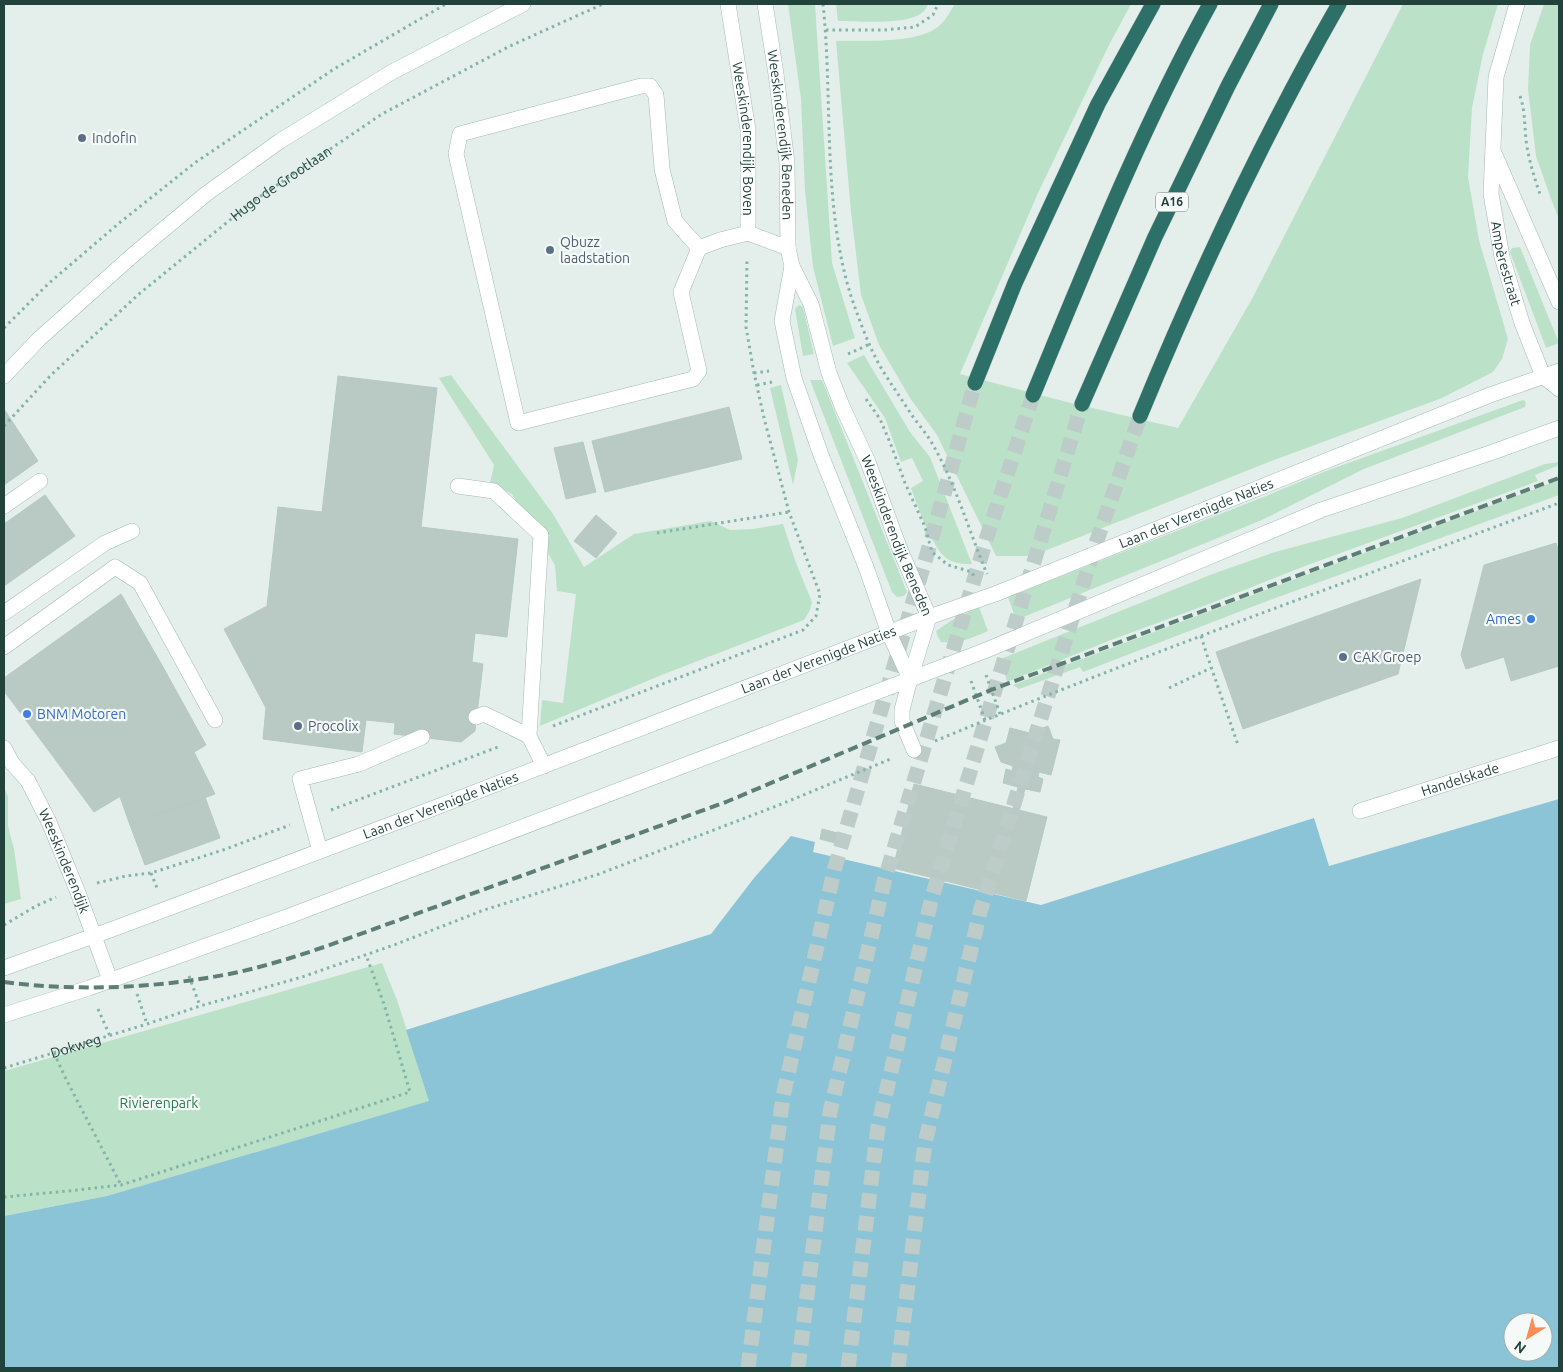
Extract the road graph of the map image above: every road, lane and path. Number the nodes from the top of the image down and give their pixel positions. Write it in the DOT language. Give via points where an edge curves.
graph roads {
  1 [pos="522,4"];
  2 [pos="603,4"];
  3 [pos="728,4"];
  4 [pos="765,4"];
  5 [pos="823,4"];
  6 [pos="938,4"];
  7 [pos="1153,4"];
  8 [pos="1210,4"];
  9 [pos="1271,4"];
  10 [pos="1339,4"];
  11 [pos="1517,4"];
  12 [pos="826,30"];
  13 [pos="1496,77"];
  14 [pos="1492,147"];
  15 [pos="1542,200"];
  16 [pos="748,233"];
  17 [pos="699,248"];
  18 [pos="788,248"];
  19 [pos="792,266"];
  20 [pos="1559,302"];
  21 [pos="1559,371"];
  22 [pos="4,376"];
  23 [pos="1543,376"];
  24 [pos="975,383"];
  25 [pos="1559,389"];
  26 [pos="1033,394"];
  27 [pos="1082,404"];
  28 [pos="1140,416"];
  29 [pos="4,426"];
  30 [pos="1559,428"];
  31 [pos="40,481"];
  32 [pos="458,486"];
  33 [pos="1559,503"];
  34 [pos="4,506"];
  35 [pos="789,512"];
  36 [pos="132,532"];
  37 [pos="657,533"];
  38 [pos="995,594"];
  39 [pos="4,613"];
  40 [pos="929,617"];
  41 [pos="889,633"];
  42 [pos="1201,636"];
  43 [pos="999,645"];
  44 [pos="4,647"];
  45 [pos="1211,668"];
  46 [pos="910,679"];
  47 [pos="1169,688"];
  48 [pos="1000,714"];
  49 [pos="476,717"];
  50 [pos="215,720"];
  51 [pos="529,736"];
  52 [pos="422,737"];
  53 [pos="1238,745"];
  54 [pos="4,748"];
  55 [pos="1559,748"];
  56 [pos="914,750"];
  57 [pos="544,766"];
  58 [pos="1360,811"];
  59 [pos="320,851"];
  60 [pos="56,897"];
  61 [pos="4,925"];
  62 [pos="93,936"];
  63 [pos="366,954"];
  64 [pos="4,968"];
  65 [pos="110,980"];
  66 [pos="135,987"];
  67 [pos="4,1015"];
  68 [pos="147,1024"];
  69 [pos="54,1053"];
  70 [pos="4,1068"];
  71 [pos="120,1184"];
  72 [pos="4,1197"];
  1 -- 22 [label="main road" via="392,72 280,141 206,194 39,338"];
  2 -- 29 [label="path, Hugo de Grootlaan" via="510,46 382,114 252,202 139,294 51,375"];
  3 -- 16 [label="main road, Weeskinderendijk Boven" via="748,130"];
  4 -- 18 [label="main road, Weeskinderendijk Beneden" via="788,163"];
  5 -- 12 [label="path"];
  6 -- 12 [label="path" via="932,14 915,26 884,30"];
  7 -- 24 [label="highway" via="1098,104 1015,283"];
  8 -- 26 [label="highway" via="1112,205"];
  9 -- 27 [label="highway, A16" via="1155,236"];
  10 -- 28 [label="highway" via="1235,201"];
  11 -- 13 [label="main road, Ampèrestraat"];
  12 -- 38 [label="path" via="836,222 850,291 879,365 933,444"];
  13 -- 14 [label="main road, Ampèrestraat"];
  13 -- 15 [label="path" via="1520,95 1532,170"];
  14 -- 20 [label="main road, Ampèrestraat"];
  14 -- 23 [label="main road, Ampèrestraat" via="1491,194 1502,257 1522,323"];
  16 -- 17 [label="main road"];
  16 -- 18 [label="main road, Weeskinderendijk Boven"];
  16 -- 35 [label="path" via="746,327 764,418"];
  17 -- 17 [label="main road" via="681,292 700,371 693,379 518,423 456,154 460,134 650,86 656,95 662,169 675,221"];
  18 -- 19 [label="main road, Weeskinderendijk Beneden"];
  19 -- 40 [label="main road, Weeskinderendijk Beneden" via="811,304 842,406 868,462"];
  19 -- 41 [label="main road, Weeskinderendijk Beneden" via="782,321 794,378"];
  21 -- 23 [label="main road, Laan der Verenigde Naties"];
  23 -- 25 [label="main road"];
  23 -- 38 [label="main road, Laan der Verenigde Naties"];
  30 -- 43 [label="main road" via="1321,510"];
  31 -- 34 [label="main road"];
  32 -- 51 [label="main road" via="494,492 541,535"];
  33 -- 42 [label="path"];
  35 -- 37 [label="path"];
  35 -- 51 [label="path" via="820,594 816,616 803,630"];
  36 -- 39 [label="main road" via="105,543"];
  38 -- 40 [label="main road, Laan der Verenigde Naties"];
  40 -- 41 [label="main road, Laan der Verenigde Naties"];
  40 -- 46 [label="main road, Weeskinderendijk Beneden"];
  41 -- 46 [label="main road, Weeskinderendijk Beneden"];
  41 -- 57 [label="main road, Laan der Verenigde Naties"];
  42 -- 45 [label="path"];
  42 -- 48 [label="path"];
  43 -- 46 [label="main road"];
  43 -- 48 [label="path" via="986,675"];
  44 -- 50 [label="main road" via="116,567 140,583"];
  45 -- 47 [label="path"];
  45 -- 53 [label="path"];
  46 -- 56 [label="main road" via="902,721"];
  46 -- 65 [label="main road" via="292,915"];
  48 -- 56 [label="path"];
  49 -- 51 [label="main road" via="484,714"];
  51 -- 57 [label="main road"];
  52 -- 59 [label="main road" via="359,764 300,779"];
  54 -- 62 [label="main road, Weeskinderendijk" via="28,781 49,822"];
  55 -- 58 [label="main road, Handelskade"];
  56 -- 63 [label="path" via="599,874 484,910"];
  57 -- 59 [label="main road, Laan der Verenigde Naties"];
  59 -- 62 [label="main road, Laan der Verenigde Naties"];
  60 -- 61 [label="path"];
  62 -- 64 [label="main road"];
  62 -- 65 [label="main road, Weeskinderendijk"];
  63 -- 68 [label="path"];
  63 -- 71 [label="path" via="410,1092"];
  65 -- 67 [label="main road"];
  66 -- 68 [label="path"];
  68 -- 69 [label="path, Dokweg"];
  69 -- 70 [label="path, Dokweg"];
  69 -- 71 [label="path"];
  71 -- 72 [label="path"];
}
